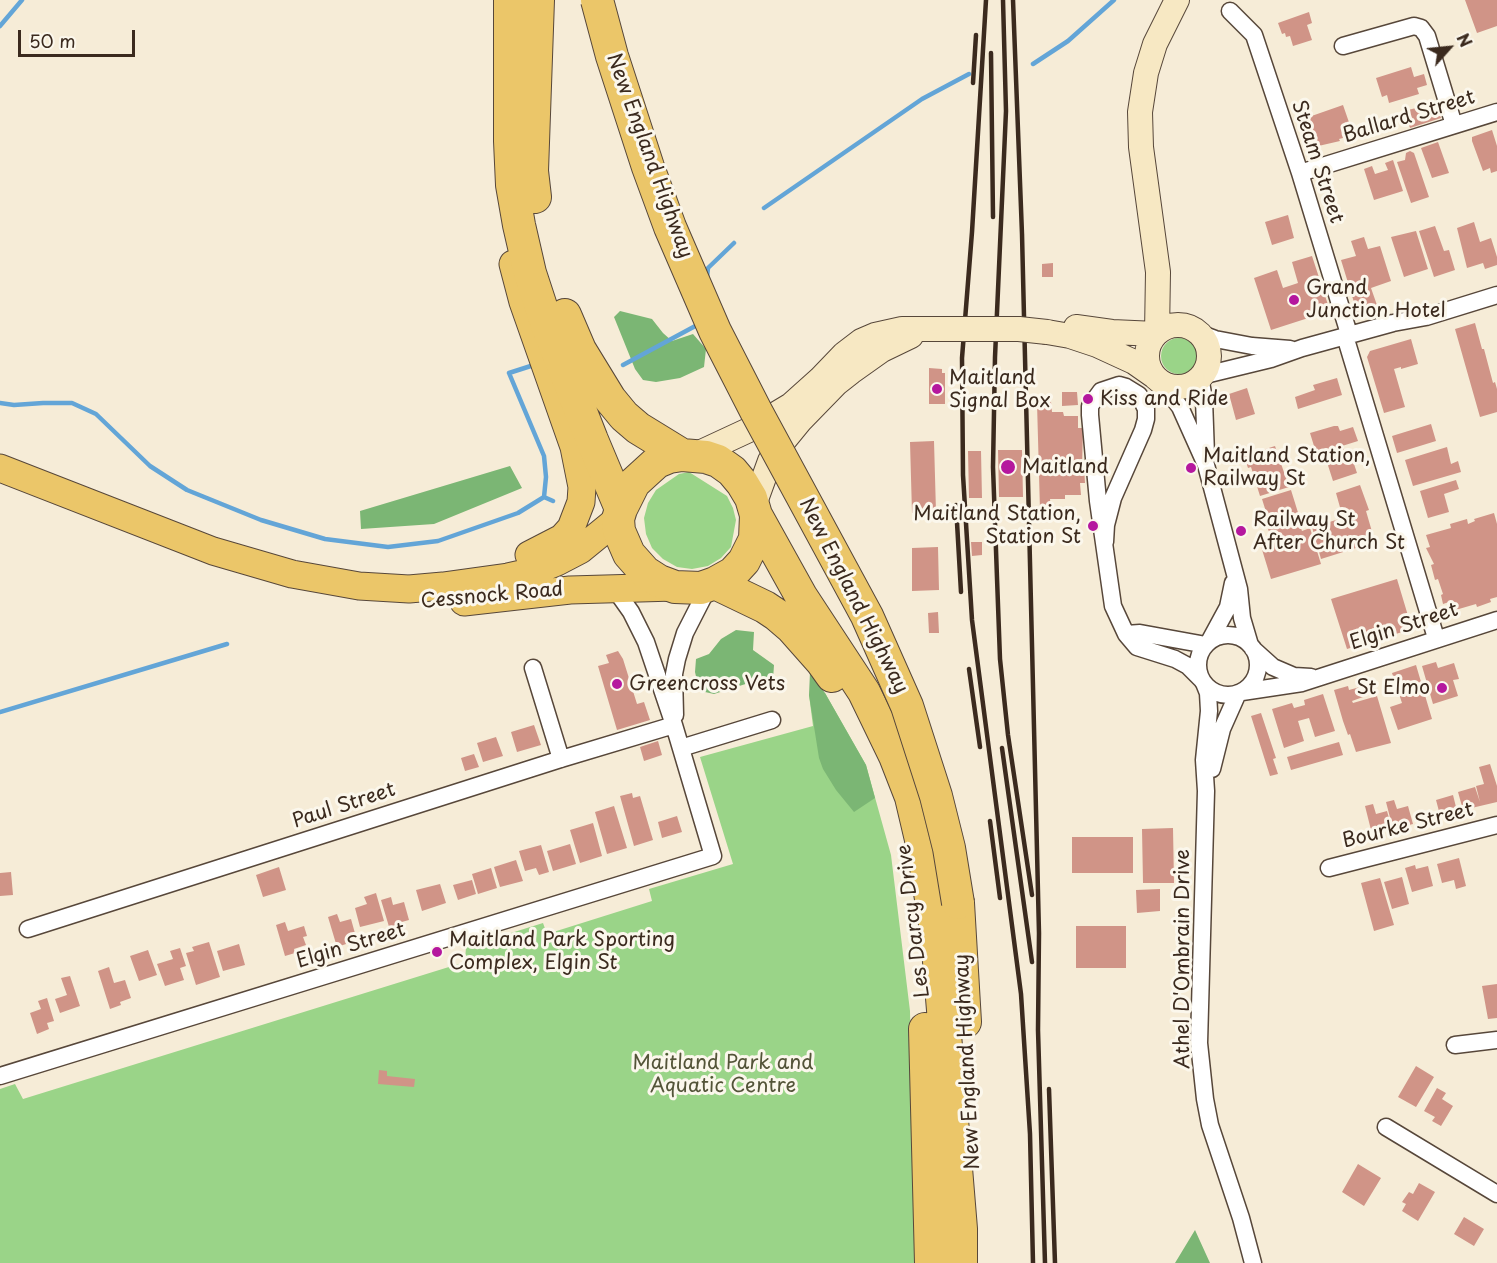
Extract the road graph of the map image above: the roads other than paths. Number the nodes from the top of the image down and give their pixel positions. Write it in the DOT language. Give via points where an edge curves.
graph roads {
  1 [pos="510,0"];
  2 [pos="538,0"];
  3 [pos="597,0"];
  4 [pos="1177,0"];
  5 [pos="1230,11"];
  6 [pos="1343,46"];
  7 [pos="509,56"];
  8 [pos="1497,112"];
  9 [pos="1454,125"];
  10 [pos="1300,174"];
  11 [pos="1156,252"];
  12 [pos="1497,295"];
  13 [pos="934,329"];
  14 [pos="1047,329"];
  15 [pos="1197,331"];
  16 [pos="1156,334"];
  17 [pos="1347,335"];
  18 [pos="1302,348"];
  19 [pos="1201,377"];
  20 [pos="1157,378"];
  21 [pos="689,455"];
  22 [pos="1206,465"];
  23 [pos="0,468"];
  24 [pos="755,510"];
  25 [pos="620,514"];
  26 [pos="1105,542"];
  27 [pos="213,551"];
  28 [pos="1231,558"];
  29 [pos="712,585"];
  30 [pos="675,587"];
  31 [pos="428,588"];
  32 [pos="614,588"];
  33 [pos="1497,620"];
  34 [pos="1126,634"];
  35 [pos="1436,638"];
  36 [pos="1208,644"];
  37 [pos="1251,647"];
  38 [pos="533,669"];
  39 [pos="1324,676"];
  40 [pos="1203,681"];
  41 [pos="1240,693"];
  42 [pos="772,720"];
  43 [pos="674,725"];
  44 [pos="681,748"];
  45 [pos="561,759"];
  46 [pos="1206,791"];
  47 [pos="1497,825"];
  48 [pos="1329,868"];
  49 [pos="28,929"];
  50 [pos="1497,1040"];
  51 [pos="1455,1045"];
  52 [pos="0,1076"];
  53 [pos="1386,1127"];
  54 [pos="1497,1194"];
  55 [pos="932,1263"];
  56 [pos="961,1263"];
  57 [pos="978,1263"];
  58 [pos="1253,1263"];
  1 -- 7 [label="highway"];
  2 -- 21 [label="highway" via="532,171 539,228 551,276 580,350 610,399 638,428"];
  3 -- 57 [label="highway, New England Highway, bridge" via="670,227 715,331 867,616 907,706 936,796 958,903"];
  4 -- 11 [label="main road" via="1146,73 1140,112"];
  5 -- 10 [label="street, Steam Street" via="1254,35"];
  6 -- 9 [label="street" via="1420,28 1427,36"];
  7 -- 25 [label="highway" via="512,185 530,273"];
  7 -- 31 [label="main road" via="501,162 508,239 523,302 574,447 581,502 571,528 549,546"];
  8 -- 9 [label="street, Ballard Street"];
  9 -- 10 [label="street, Ballard Street"];
  10 -- 17 [label="street, Steam Street"];
  11 -- 15 [label="main road" via="1170,296"];
  11 -- 16 [label="main road"];
  12 -- 17 [label="street"];
  13 -- 14 [label="main road, bridge"];
  13 -- 21 [label="main road" via="889,331 861,341 791,405 751,429"];
  13 -- 24 [label="main road" via="868,359 837,383 770,461"];
  14 -- 16 [label="main road" via="1080,327"];
  14 -- 20 [label="main road" via="1097,345"];
  15 -- 16 [label="main road" via="1175,325"];
  15 -- 18 [label="street" via="1215,339 1271,349"];
  15 -- 19 [label="main road" via="1209,354"];
  16 -- 20 [label="main road" via="1147,351 1148,364"];
  17 -- 18 [label="street"];
  17 -- 35 [label="street, Steam Street"];
  18 -- 19 [label="street"];
  19 -- 20 [label="main road" via="1190,385 1177,387"];
  19 -- 22 [label="street"];
  20 -- 22 [label="street" via="1180,407"];
  21 -- 24 [label="highway" via="718,461 732,471"];
  21 -- 25 [label="highway" via="669,457 645,471 634,483"];
  22 -- 28 [label="street"];
  23 -- 27 [label="main road, Cessnock Road"];
  24 -- 29 [label="highway" via="755,539 744,561"];
  24 -- 56 [label="highway" via="801,596 864,692 911,797 937,937"];
  25 -- 30 [label="highway" via="624,542 636,564"];
  25 -- 31 [label="main road, Cessnock Road" via="580,550 534,571"];
  26 -- 26 [label="street" via="1090,406 1101,390 1119,385 1139,395 1146,419 1113,498"];
  26 -- 34 [label="street" via="1113,606"];
  27 -- 31 [label="main road, Cessnock Road" via="323,580 359,586"];
  27 -- 32 [label="main road, Cessnock Road" via="237,571 264,580 330,596 375,601 453,603"];
  28 -- 36 [label="street" via="1232,594"];
  28 -- 37 [label="street"];
  29 -- 30 [label="highway"];
  29 -- 43 [label="street" via="685,633 677,659"];
  29 -- 55 [label="highway, Les Darcy Drive" via="777,615 822,662 867,732 897,809 916,900 923,963"];
  30 -- 32 [label="main road, Cessnock Road"];
  32 -- 43 [label="street" via="640,627"];
  33 -- 35 [label="street, Elgin Street"];
  34 -- 36 [label="street"];
  34 -- 40 [label="street" via="1137,647 1175,659"];
  35 -- 39 [label="street, Elgin Street"];
  36 -- 37 [label="street" via="1234,636"];
  36 -- 40 [label="street" via="1198,666"];
  37 -- 39 [label="street, Elgin Street" via="1285,673"];
  37 -- 41 [label="street" via="1258,662 1256,676"];
  38 -- 45 [label="street"];
  39 -- 41 [label="street, Elgin Street" via="1291,686"];
  40 -- 41 [label="street" via="1216,693"];
  40 -- 46 [label="street, Athel D'Ombrain Drive" via="1209,711 1204,760"];
  41 -- 46 [label="street, Athel D'Ombrain Drive" via="1222,729"];
  42 -- 44 [label="street"];
  43 -- 44 [label="street"];
  43 -- 45 [label="street, Paul Street"];
  44 -- 52 [label="street, Elgin Street" via="713,856"];
  45 -- 49 [label="street, Paul Street"];
  46 -- 58 [label="street, Athel D'Ombrain Drive" via="1199,1043 1210,1125"];
  47 -- 48 [label="street, Bourke Street"];
  50 -- 51 [label="street"];
  53 -- 54 [label="street"];
}
